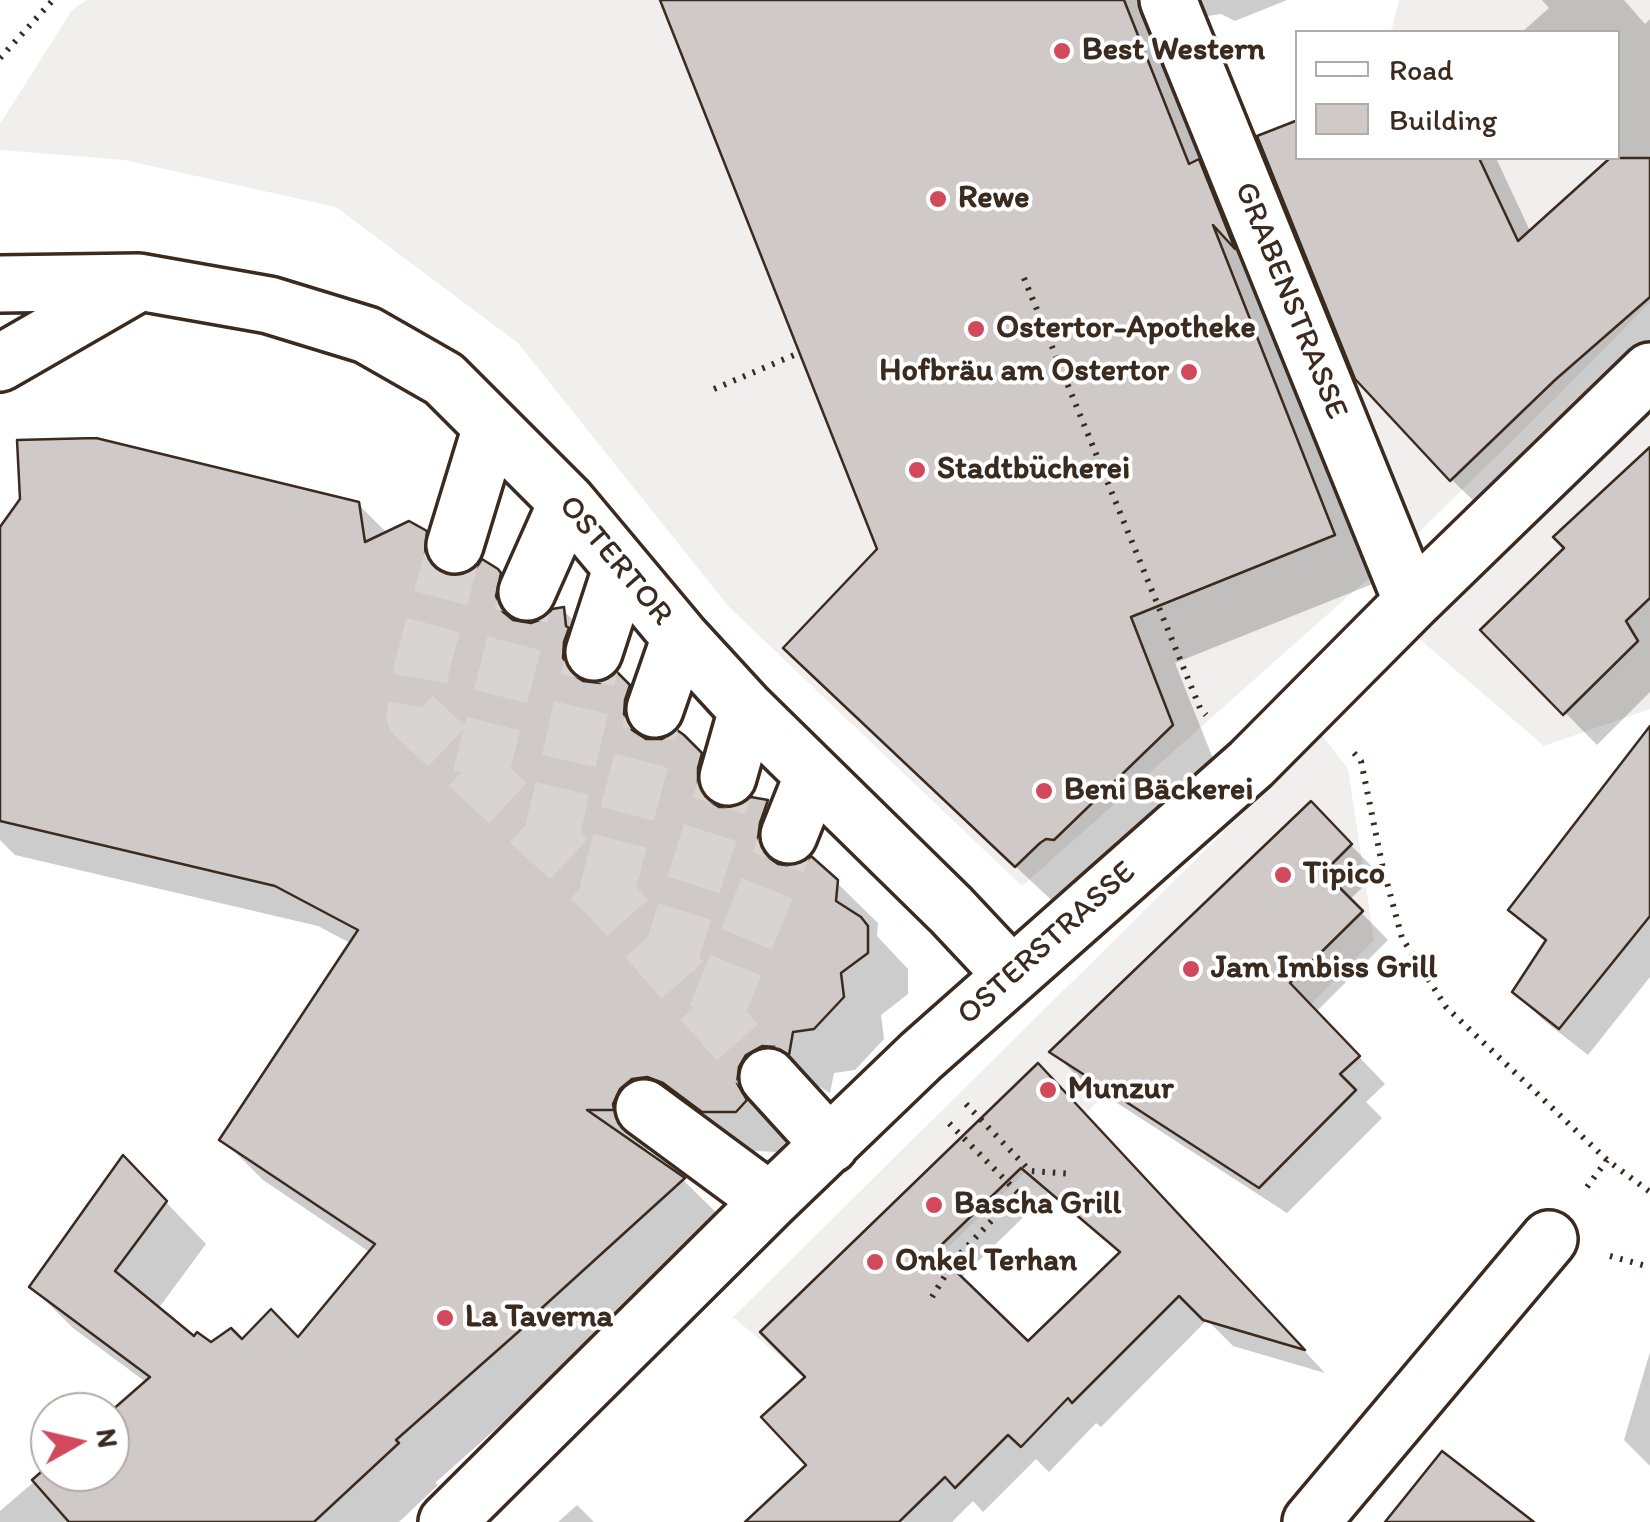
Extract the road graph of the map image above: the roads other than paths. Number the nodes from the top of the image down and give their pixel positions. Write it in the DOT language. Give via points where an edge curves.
graph roads {
  1 [pos="1168,0"];
  2 [pos="139,282"];
  3 [pos="0,284"];
  4 [pos="0,364"];
  5 [pos="1650,371"];
  6 [pos="491,426"];
  7 [pos="567,502"];
  8 [pos="455,545"];
  9 [pos="621,569"];
  10 [pos="526,592"];
  11 [pos="1412,602"];
  12 [pos="680,637"];
  13 [pos="594,652"];
  14 [pos="655,709"];
  15 [pos="747,710"];
  16 [pos="813,774"];
  17 [pos="728,777"];
  18 [pos="789,835"];
  19 [pos="1012,975"];
  20 [pos="768,1077"];
  21 [pos="644,1108"];
  22 [pos="830,1145"];
  23 [pos="770,1200"];
  24 [pos="1549,1239"];
  25 [pos="448,1522"];
  26 [pos="1311,1522"];
  1 -- 11 [label="street, GRABENSTRASSE"];
  2 -- 3 [label="street, OSTERTOR"];
  2 -- 4 [label="street"];
  2 -- 6 [label="street, OSTERTOR" via="269,304 367,335 444,379"];
  5 -- 11 [label="street, OSTERSTRASSE"];
  6 -- 7 [label="street, OSTERTOR"];
  6 -- 8 [label="street"];
  7 -- 9 [label="street, OSTERTOR"];
  7 -- 10 [label="street"];
  9 -- 12 [label="street, OSTERTOR"];
  9 -- 13 [label="street"];
  11 -- 19 [label="street, OSTERSTRASSE" via="1250,764"];
  12 -- 14 [label="street"];
  12 -- 15 [label="street, OSTERTOR"];
  15 -- 16 [label="street, OSTERTOR"];
  15 -- 17 [label="street"];
  16 -- 18 [label="street"];
  16 -- 19 [label="street, OSTERTOR"];
  19 -- 22 [label="street, OSTERSTRASSE"];
  20 -- 22 [label="street"];
  21 -- 23 [label="street"];
  22 -- 23 [label="street, OSTERSTRASSE"];
  23 -- 25 [label="street, OSTERSTRASSE"];
  24 -- 26 [label="street"];
}
